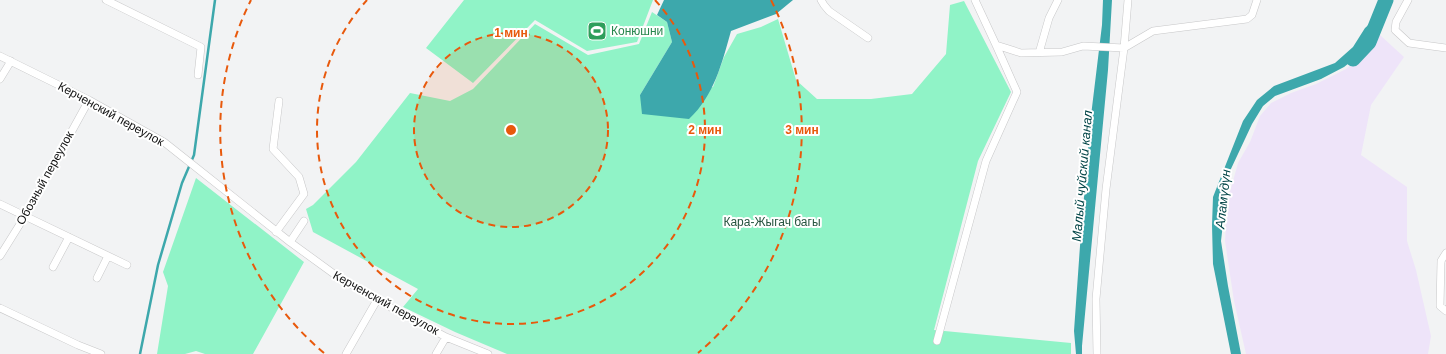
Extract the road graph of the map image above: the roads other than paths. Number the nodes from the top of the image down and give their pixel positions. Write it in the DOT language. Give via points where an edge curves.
graph roads {
  1 [pos="106,0"];
  2 [pos="821,0"];
  3 [pos="975,0"];
  4 [pos="1058,0"];
  5 [pos="1128,0"];
  6 [pos="1257,0"];
  7 [pos="1408,0"];
  8 [pos="868,38"];
  9 [pos="996,45"];
  10 [pos="1124,48"];
  11 [pos="1446,48"];
  12 [pos="1039,53"];
  13 [pos="0,56"];
  14 [pos="11,61"];
  15 [pos="198,75"];
  16 [pos="0,79"];
  17 [pos="89,100"];
  18 [pos="279,101"];
  19 [pos="0,204"];
  20 [pos="25,216"];
  21 [pos="304,221"];
  22 [pos="276,232"];
  23 [pos="69,237"];
  24 [pos="290,242"];
  25 [pos="1446,253"];
  26 [pos="0,256"];
  27 [pos="108,256"];
  28 [pos="127,265"];
  29 [pos="53,267"];
  30 [pos="97,278"];
  31 [pos="377,300"];
  32 [pos="0,308"];
  33 [pos="1446,311"];
  34 [pos="446,337"];
  35 [pos="937,341"];
  36 [pos="101,354"];
  37 [pos="346,354"];
  38 [pos="436,354"];
  39 [pos="488,354"];
  40 [pos="1097,354"];
  1 -- 15 [label="street" via="201,47"];
  2 -- 8 [label="street" via="828,11"];
  3 -- 9 [label="street"];
  4 -- 12 [label="street" via="1049,18"];
  5 -- 10 [label="street"];
  6 -- 10 [label="street" via="1252,15 1247,19 1153,31"];
  7 -- 11 [label="street" via="1396,22 1395,30 1409,43"];
  9 -- 12 [label="street" via="1022,53"];
  9 -- 35 [label="street" via="1017,92 986,161"];
  10 -- 12 [label="street" via="1083,46 1062,52"];
  10 -- 40 [label="street" via="1106,189 1096,300"];
  13 -- 14 [label="street, Керченский переулок"];
  14 -- 16 [label="street"];
  14 -- 17 [label="street, Керченский переулок"];
  17 -- 20 [label="street, Обозный переулок"];
  17 -- 22 [label="street, Керченский переулок" via="164,142"];
  18 -- 22 [label="street" via="273,149 299,177 304,194"];
  19 -- 20 [label="street"];
  20 -- 23 [label="street"];
  20 -- 26 [label="street, Обозный переулок"];
  21 -- 24 [label="street"];
  22 -- 24 [label="street, Керченский переулок"];
  23 -- 27 [label="street"];
  23 -- 29 [label="street"];
  24 -- 31 [label="street, Керченский переулок" via="334,274"];
  25 -- 33 [label="street" via="1441,262 1440,306"];
  27 -- 28 [label="street"];
  27 -- 30 [label="street"];
  31 -- 34 [label="street, Керченский переулок"];
  31 -- 37 [label="street"];
  32 -- 36 [label="street"];
  34 -- 38 [label="street"];
  34 -- 39 [label="street, Керченский переулок"];
}
